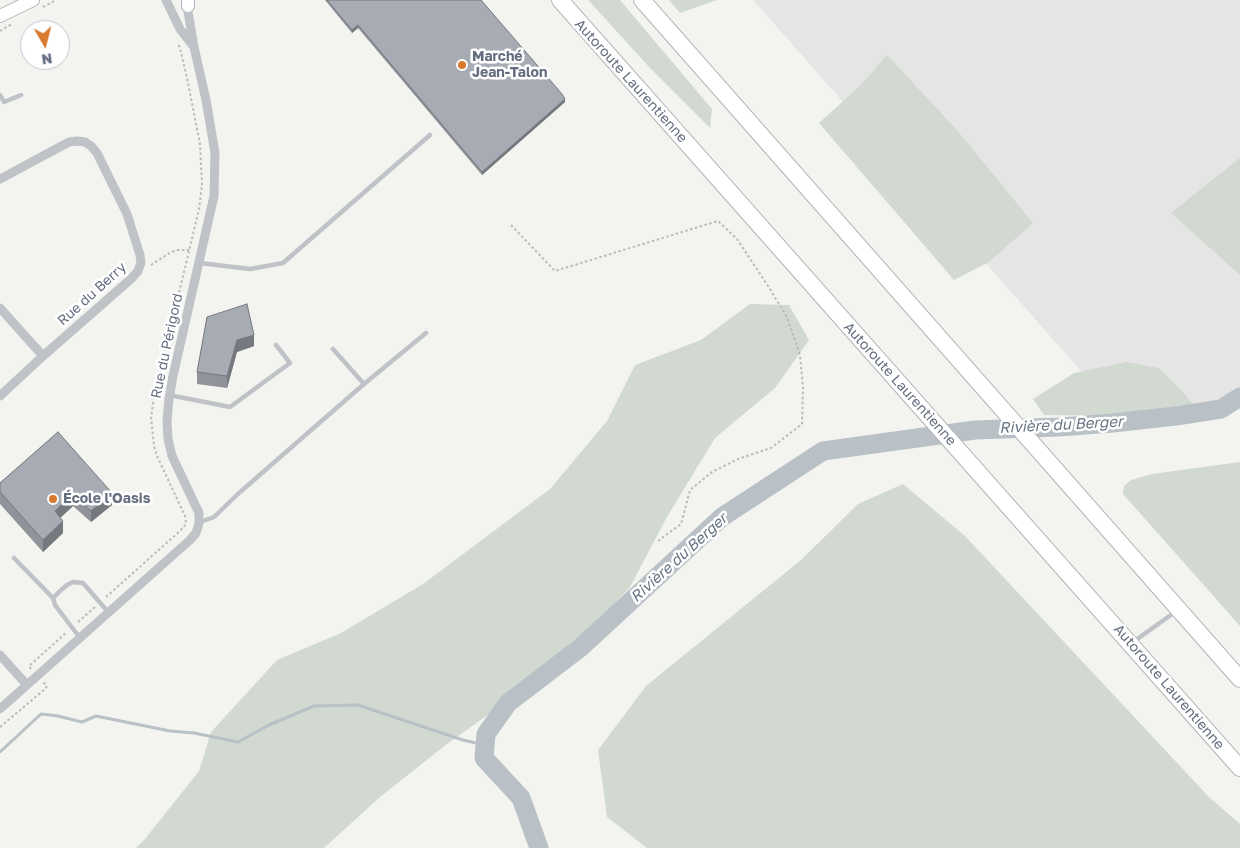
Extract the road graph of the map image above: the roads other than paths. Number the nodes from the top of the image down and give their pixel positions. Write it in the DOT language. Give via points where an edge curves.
graph roads {
  1 [pos="32,0"];
  2 [pos="166,0"];
  3 [pos="560,0"];
  4 [pos="642,0"];
  5 [pos="187,2"];
  6 [pos="0,16"];
  7 [pos="194,48"];
  8 [pos="0,94"];
  9 [pos="21,95"];
  10 [pos="430,135"];
  11 [pos="0,179"];
  12 [pos="200,263"];
  13 [pos="0,308"];
  14 [pos="426,333"];
  15 [pos="276,344"];
  16 [pos="333,349"];
  17 [pos="43,356"];
  18 [pos="364,384"];
  19 [pos="169,395"];
  20 [pos="0,396"];
  21 [pos="199,522"];
  22 [pos="14,558"];
  23 [pos="53,598"];
  24 [pos="1178,609"];
  25 [pos="109,612"];
  26 [pos="80,639"];
  27 [pos="1131,644"];
  28 [pos="0,655"];
  29 [pos="1240,679"];
  30 [pos="27,686"];
  31 [pos="0,709"];
  32 [pos="1240,768"];
  1 -- 6 [label="street"];
  2 -- 7 [label="street, Rue du Périgord" via="180,29"];
  3 -- 27 [label="highway, Autoroute Laurentienne"];
  4 -- 24 [label="highway"];
  5 -- 7 [label="street, Rue du Périgord"];
  7 -- 12 [label="street, Rue du Périgord" via="214,153 214,196"];
  8 -- 9 [label="lane" via="4,102"];
  10 -- 12 [label="lane" via="283,263 250,269"];
  11 -- 17 [label="street, Rue du Berry" via="69,142 85,142 97,153 127,214 140,255 141,263 132,278"];
  12 -- 19 [label="street, Rue du Périgord"];
  13 -- 17 [label="street"];
  14 -- 18 [label="lane"];
  15 -- 19 [label="lane" via="290,363 230,407"];
  16 -- 18 [label="lane"];
  17 -- 20 [label="street, Rue du Berry"];
  18 -- 21 [label="lane" via="214,517"];
  19 -- 21 [label="street, Rue du Périgord" via="167,421 172,456 199,513"];
  21 -- 25 [label="street" via="190,540"];
  22 -- 23 [label="lane"];
  23 -- 25 [label="lane" via="67,585 83,583"];
  23 -- 26 [label="lane"];
  24 -- 27 [label="lane"];
  24 -- 29 [label="highway"];
  25 -- 26 [label="street"];
  26 -- 30 [label="street"];
  27 -- 32 [label="highway, Autoroute Laurentienne"];
  28 -- 30 [label="street"];
  30 -- 31 [label="street"];
}
